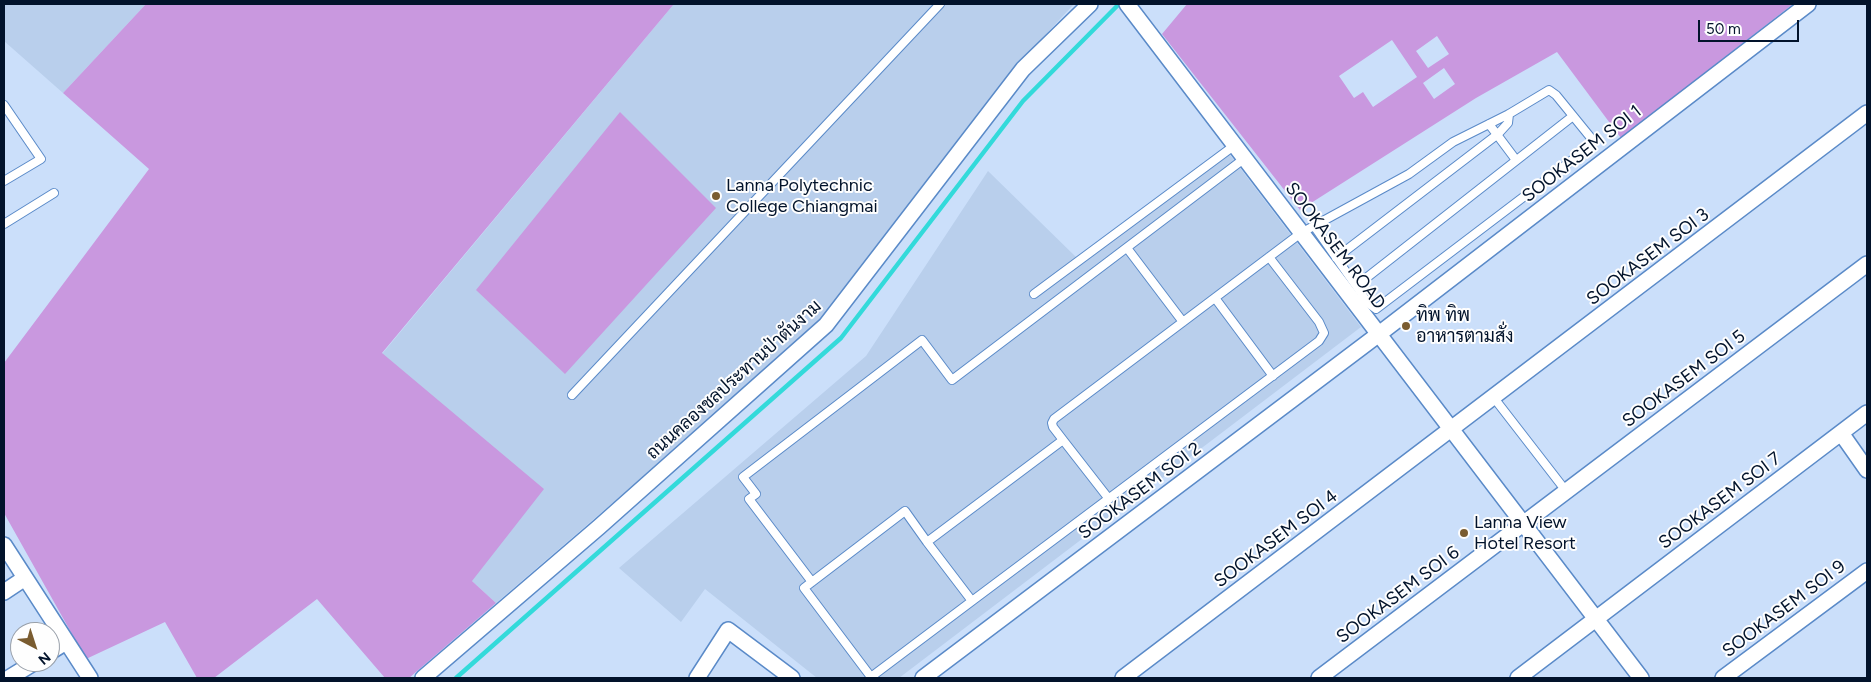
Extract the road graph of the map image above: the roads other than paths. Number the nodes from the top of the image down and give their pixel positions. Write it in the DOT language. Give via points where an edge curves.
graph roads {
  1 [pos="940,4"];
  2 [pos="1090,4"];
  3 [pos="1808,4"];
  4 [pos="1132,10"];
  5 [pos="4,105"];
  6 [pos="1867,113"];
  7 [pos="1509,114"];
  8 [pos="1574,116"];
  9 [pos="1489,124"];
  10 [pos="1498,134"];
  11 [pos="1235,144"];
  12 [pos="1245,158"];
  13 [pos="1516,160"];
  14 [pos="4,181"];
  15 [pos="54,193"];
  16 [pos="4,224"];
  17 [pos="1314,226"];
  18 [pos="1301,233"];
  19 [pos="1127,248"];
  20 [pos="1269,256"];
  21 [pos="1336,258"];
  22 [pos="1867,264"];
  23 [pos="1356,286"];
  24 [pos="1034,294"];
  25 [pos="1215,298"];
  26 [pos="1183,322"];
  27 [pos="1379,334"];
  28 [pos="1273,376"];
  29 [pos="572,395"];
  30 [pos="1494,398"];
  31 [pos="1867,413"];
  32 [pos="1452,430"];
  33 [pos="1841,433"];
  34 [pos="1063,440"];
  35 [pos="1867,470"];
  36 [pos="1566,491"];
  37 [pos="1109,499"];
  38 [pos="1523,523"];
  39 [pos="927,542"];
  40 [pos="4,545"];
  41 [pos="1867,571"];
  42 [pos="25,578"];
  43 [pos="812,582"];
  44 [pos="4,592"];
  45 [pos="972,601"];
  46 [pos="1596,619"];
  47 [pos="66,642"];
  48 [pos="60,646"];
  49 [pos="90,678"];
  50 [pos="422,678"];
  51 [pos="697,678"];
  52 [pos="792,678"];
  53 [pos="923,678"];
  54 [pos="1123,678"];
  55 [pos="1319,678"];
  56 [pos="1518,678"];
  57 [pos="1641,678"];
  58 [pos="1723,678"];
  1 -- 29 [label="lane"];
  2 -- 50 [label="street, ถนนคลองชลประทานป่าตันงาม" via="1023,69 826,325 599,527"];
  3 -- 27 [label="street, SOOKASEM SOI 1"];
  4 -- 11 [label="street, SOOKASEM ROAD"];
  5 -- 14 [label="lane" via="41,159"];
  6 -- 30 [label="street, SOOKASEM SOI 3"];
  7 -- 8 [label="lane" via="1549,90"];
  7 -- 9 [label="lane"];
  7 -- 10 [label="lane" via="1508,123"];
  8 -- 13 [label="lane"];
  8 -- 23 [label="lane" via="1591,138 1591,145 1584,151 1376,309"];
  9 -- 10 [label="lane"];
  9 -- 17 [label="lane" via="1453,142 1409,174"];
  10 -- 13 [label="lane"];
  10 -- 21 [label="lane"];
  11 -- 12 [label="street, SOOKASEM ROAD"];
  11 -- 24 [label="lane"];
  12 -- 18 [label="street, SOOKASEM ROAD"];
  12 -- 19 [label="lane"];
  13 -- 23 [label="lane"];
  15 -- 16 [label="lane"];
  17 -- 18 [label="lane"];
  17 -- 21 [label="lane"];
  18 -- 20 [label="lane"];
  18 -- 27 [label="street, SOOKASEM ROAD"];
  19 -- 26 [label="lane"];
  19 -- 43 [label="lane" via="952,380 922,340 743,477 756,494 749,499"];
  20 -- 25 [label="lane"];
  20 -- 28 [label="lane" via="1324,333 1319,341"];
  21 -- 23 [label="lane"];
  22 -- 36 [label="street, SOOKASEM SOI 5" via="1581,471"];
  25 -- 26 [label="lane"];
  25 -- 28 [label="lane"];
  26 -- 34 [label="lane" via="1054,419 1052,423"];
  27 -- 32 [label="street, SOOKASEM ROAD"];
  27 -- 53 [label="street, SOOKASEM SOI 2"];
  28 -- 37 [label="lane"];
  30 -- 32 [label="street, SOOKASEM SOI 3"];
  30 -- 36 [label="lane"];
  31 -- 33 [label="street, SOOKASEM SOI 7"];
  32 -- 38 [label="street, SOOKASEM ROAD"];
  32 -- 54 [label="street, SOOKASEM SOI 4"];
  33 -- 35 [label="street"];
  33 -- 46 [label="street, SOOKASEM SOI 7"];
  34 -- 37 [label="lane"];
  34 -- 39 [label="lane"];
  36 -- 38 [label="street, SOOKASEM SOI 5"];
  37 -- 45 [label="lane"];
  38 -- 46 [label="street, SOOKASEM ROAD"];
  38 -- 55 [label="street, SOOKASEM SOI 6"];
  39 -- 43 [label="lane" via="905,511"];
  39 -- 45 [label="lane"];
  40 -- 42 [label="street"];
  41 -- 58 [label="street, SOOKASEM SOI 9"];
  42 -- 44 [label="street"];
  42 -- 47 [label="street"];
  43 -- 45 [label="lane" via="804,588 871,677"];
  46 -- 56 [label="street, SOOKASEM SOI 7"];
  46 -- 57 [label="street, SOOKASEM ROAD"];
  47 -- 48 [label="street"];
  47 -- 49 [label="street"];
  51 -- 52 [label="street" via="728,630"];
}
